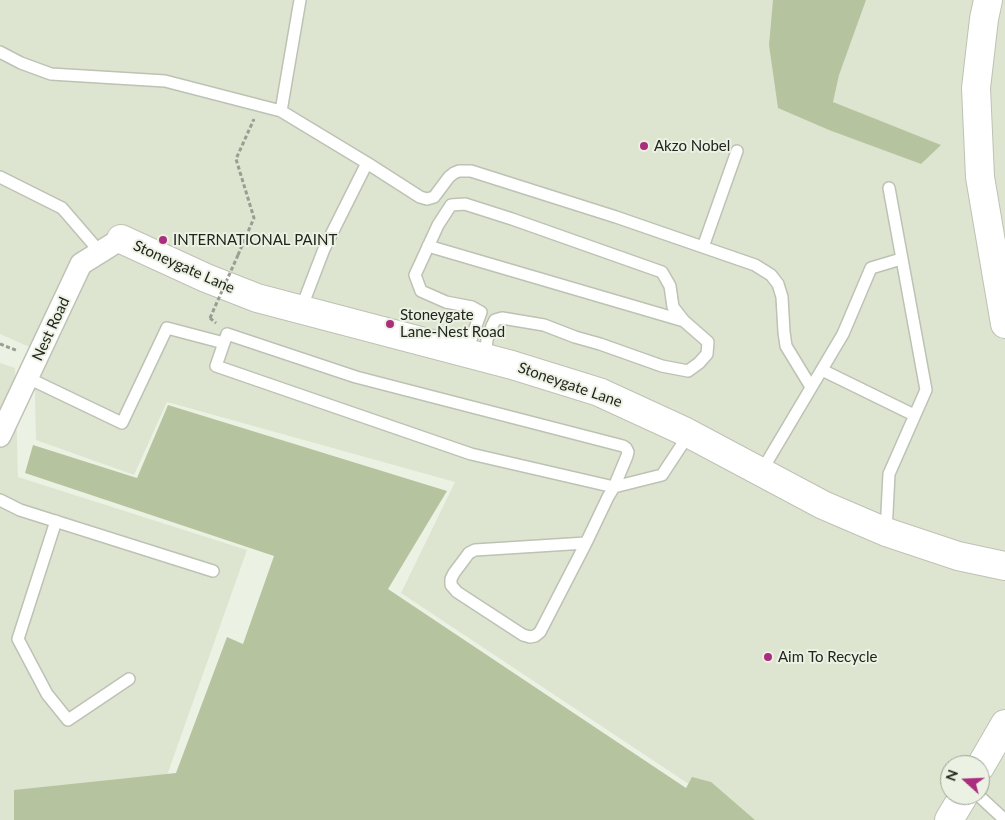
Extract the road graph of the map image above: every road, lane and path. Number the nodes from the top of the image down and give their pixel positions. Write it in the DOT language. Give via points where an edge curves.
graph roads {
  1 [pos="300,0"];
  2 [pos="988,0"];
  3 [pos="0,52"];
  4 [pos="261,106"];
  5 [pos="282,111"];
  6 [pos="737,151"];
  7 [pos="367,163"];
  8 [pos="0,177"];
  9 [pos="889,188"];
  10 [pos="111,245"];
  11 [pos="428,246"];
  12 [pos="703,247"];
  13 [pos="901,259"];
  14 [pos="300,310"];
  15 [pos="210,318"];
  16 [pos="684,321"];
  17 [pos="1005,324"];
  18 [pos="224,343"];
  19 [pos="475,355"];
  20 [pos="822,370"];
  21 [pos="28,378"];
  22 [pos="811,387"];
  23 [pos="914,415"];
  24 [pos="690,434"];
  25 [pos="0,436"];
  26 [pos="761,472"];
  27 [pos="614,487"];
  28 [pos="0,500"];
  29 [pos="56,521"];
  30 [pos="886,532"];
  31 [pos="586,543"];
  32 [pos="1005,566"];
  33 [pos="213,571"];
  34 [pos="129,679"];
  35 [pos="1005,724"];
  36 [pos="987,755"];
  37 [pos="958,805"];
  38 [pos="989,805"];
  39 [pos="949,820"];
  40 [pos="1005,820"];
  1 -- 5 [label="lane"];
  2 -- 17 [label="street" via="976,88 980,177"];
  3 -- 4 [label="lane" via="51,74 165,81"];
  4 -- 5 [label="lane"];
  4 -- 15 [label="path, bridge" via="236,159 254,218"];
  5 -- 7 [label="lane"];
  6 -- 12 [label="lane"];
  7 -- 12 [label="lane" via="427,199 434,197 454,173 471,171"];
  7 -- 14 [label="lane" via="324,249"];
  8 -- 10 [label="lane" via="62,208"];
  9 -- 13 [label="lane"];
  10 -- 14 [label="street, Stoneygate Lane"];
  10 -- 21 [label="street, Nest Road" via="81,264"];
  11 -- 16 [label="lane"];
  11 -- 16 [label="lane" via="451,205 465,204 662,272 670,286 673,307"];
  11 -- 19 [label="lane" via="415,275 421,291 481,312"];
  12 -- 22 [label="lane" via="755,265 778,284 786,346"];
  13 -- 20 [label="lane" via="871,268 844,334"];
  13 -- 23 [label="lane" via="926,390"];
  14 -- 19 [label="street, Stoneygate Lane"];
  16 -- 19 [label="lane" via="708,342 707,354 688,371 662,366 544,325 502,318 495,320 486,348"];
  18 -- 21 [label="lane" via="167,328 122,423"];
  18 -- 27 [label="lane" via="216,366 471,454"];
  18 -- 27 [label="lane" via="227,334 356,377 623,446 628,452"];
  19 -- 24 [label="street, Stoneygate Lane" via="599,392"];
  20 -- 22 [label="lane"];
  20 -- 23 [label="lane"];
  21 -- 25 [label="street, Nest Road"];
  22 -- 26 [label="lane"];
  23 -- 30 [label="lane" via="889,474"];
  24 -- 26 [label="street, Stoneygate Lane"];
  24 -- 27 [label="lane" via="662,475"];
  26 -- 30 [label="street, Stoneygate Lane" via="823,505"];
  27 -- 31 [label="lane"];
  28 -- 29 [label="lane"];
  29 -- 33 [label="lane"];
  29 -- 34 [label="lane" via="18,639 47,694 68,720"];
  30 -- 32 [label="street, Stoneygate Lane" via="958,556"];
  31 -- 31 [label="lane" via="535,636 523,635 456,592 451,584 454,572 475,550"];
  35 -- 36 [label="street"];
  37 -- 39 [label="street"];
  38 -- 40 [label="lane"];
}
